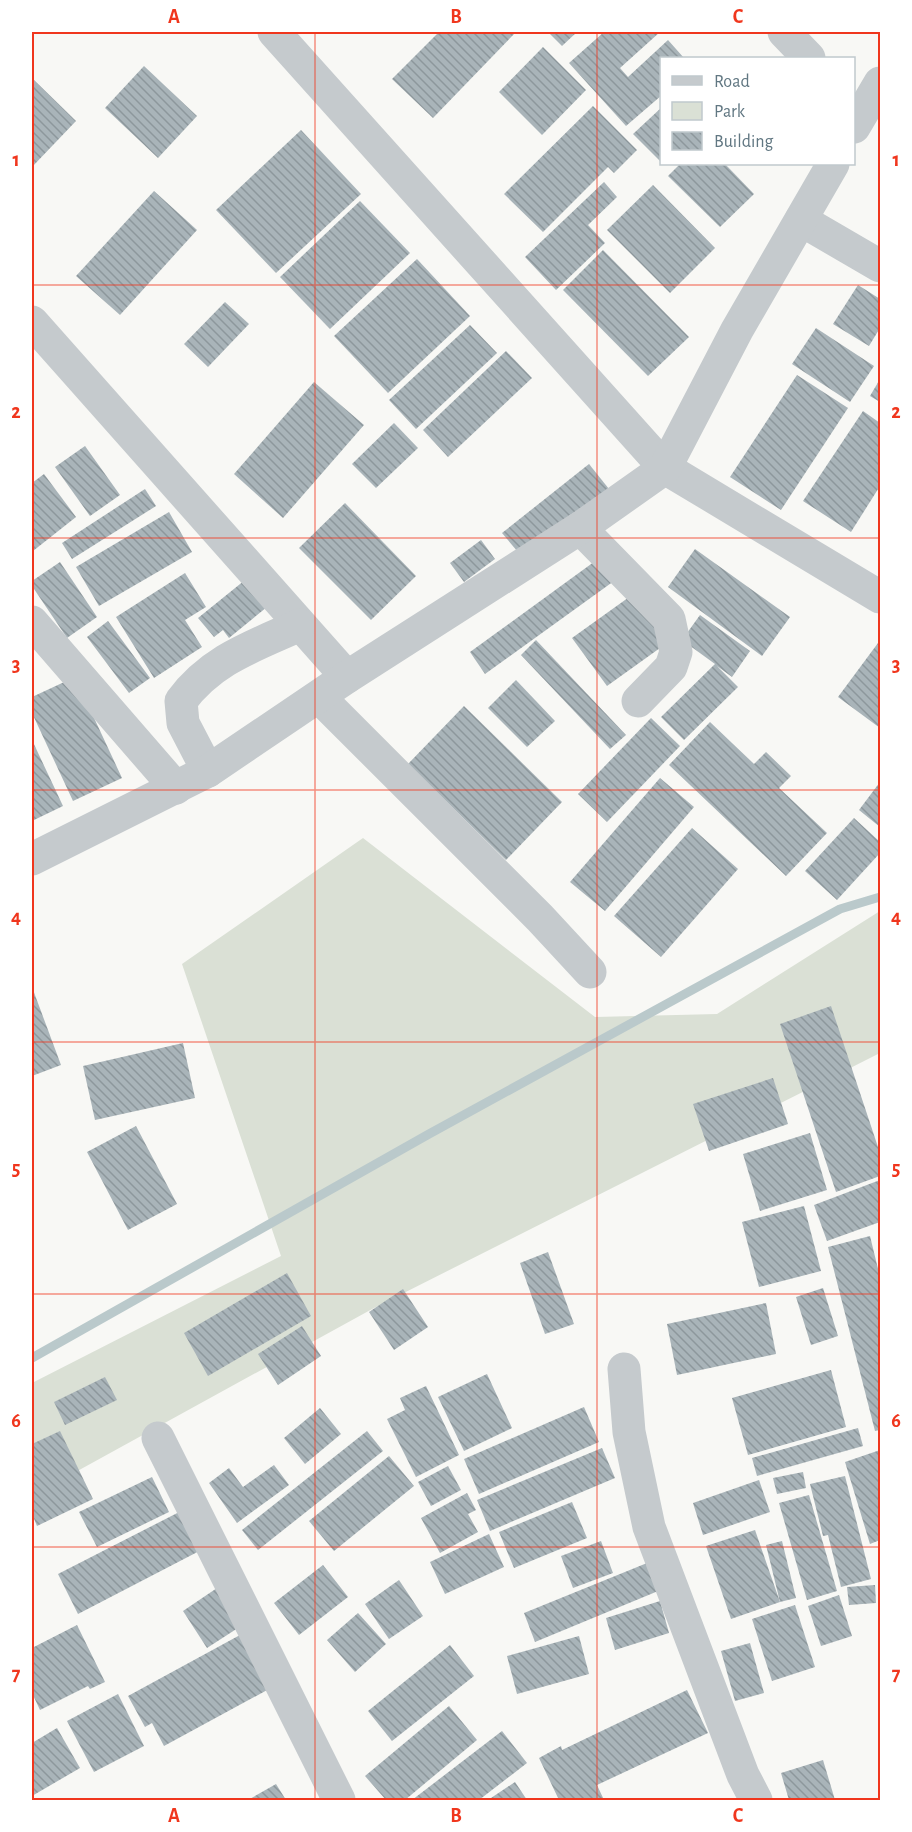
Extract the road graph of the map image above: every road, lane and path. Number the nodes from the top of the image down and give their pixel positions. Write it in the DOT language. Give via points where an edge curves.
graph roads {
  1 [pos="274,32"];
  2 [pos="784,32"];
  3 [pos="808,57"];
  4 [pos="880,83"];
  5 [pos="856,116"];
  6 [pos="832,165"];
  7 [pos="801,220"];
  8 [pos="880,266"];
  9 [pos="32,322"];
  10 [pos="664,468"];
  11 [pos="580,528"];
  12 [pos="880,597"];
  13 [pos="32,622"];
  14 [pos="300,624"];
  15 [pos="347,677"];
  16 [pos="320,698"];
  17 [pos="638,701"];
  18 [pos="208,771"];
  19 [pos="176,788"];
  20 [pos="32,859"];
  21 [pos="590,972"];
  22 [pos="624,1369"];
  23 [pos="158,1438"];
  24 [pos="339,1800"];
  25 [pos="756,1800"];
  1 -- 10 [label="street"];
  2 -- 3 [label="street"];
  4 -- 5 [label="street"];
  6 -- 7 [label="street"];
  7 -- 8 [label="street"];
  7 -- 10 [label="street"];
  9 -- 14 [label="street"];
  10 -- 11 [label="street"];
  10 -- 12 [label="street"];
  11 -- 15 [label="street"];
  11 -- 17 [label="street" via="669,619 676,652 670,667"];
  13 -- 19 [label="street"];
  14 -- 15 [label="street"];
  14 -- 18 [label="street" via="220,662 196,680 181,700 183,723"];
  15 -- 16 [label="street"];
  16 -- 18 [label="street"];
  16 -- 21 [label="street"];
  18 -- 19 [label="street"];
  19 -- 20 [label="street"];
  22 -- 25 [label="street" via="629,1432 649,1527"];
  23 -- 24 [label="street"];
}
